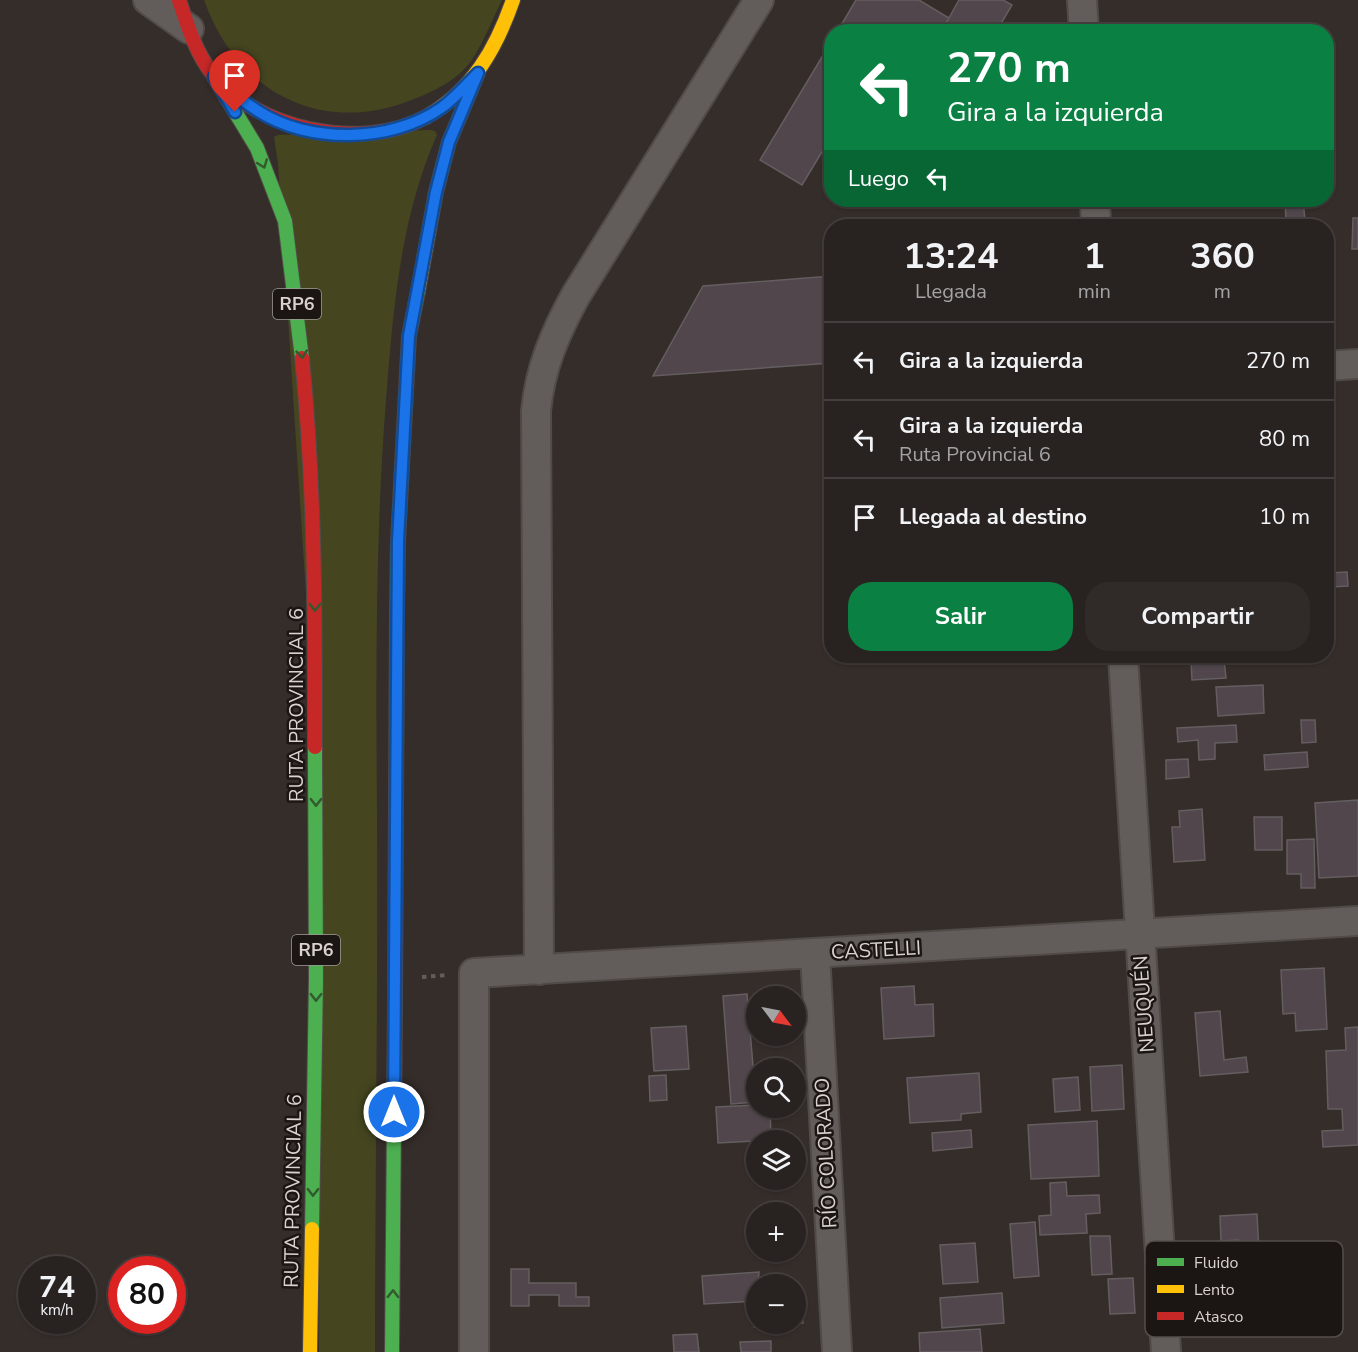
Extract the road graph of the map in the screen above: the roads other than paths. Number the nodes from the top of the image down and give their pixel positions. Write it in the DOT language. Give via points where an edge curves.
graph roads {
  1 [pos="148,0"];
  2 [pos="179,0"];
  3 [pos="513,0"];
  4 [pos="759,0"];
  5 [pos="1082,0"];
  6 [pos="1084,24"];
  7 [pos="189,29"];
  8 [pos="478,73"];
  9 [pos="214,77"];
  10 [pos="1358,364"];
  11 [pos="1334,366"];
  12 [pos="1123,663"];
  13 [pos="1358,921"];
  14 [pos="1140,934"];
  15 [pos="815,954"];
  16 [pos="539,970"];
  17 [pos="1159,1241"];
  18 [pos="1165,1337"];
  19 [pos="310,1352"];
  20 [pos="392,1352"];
  21 [pos="474,1352"];
  22 [pos="837,1352"];
  23 [pos="1166,1352"];
  1 -- 7 [label="street"];
  2 -- 7 [label="highway, RP6"];
  3 -- 8 [label="highway, RP6" via="507,20"];
  4 -- 16 [label="street" via="576,295 558,326 542,370 536,411"];
  5 -- 6 [label="street"];
  7 -- 9 [label="highway, RP6"];
  8 -- 9 [label="highway, RP6" via="442,108 408,126 379,134 345,135 282,123 259,112"];
  20 -- 8 [label="highway, RP6, one-way" via="398,541 409,336 449,142"];
  9 -- 19 [label="highway, RUTA PROVINCIAL 6 / RP6, one-way" via="257,148 285,221 306,402 315,561 316,979"];
  10 -- 11 [label="street"];
  12 -- 14 [label="street, NEUQUÉN"];
  13 -- 14 [label="street, CASTELLI"];
  14 -- 15 [label="street, CASTELLI"];
  14 -- 17 [label="street, NEUQUÉN"];
  15 -- 16 [label="street, CASTELLI"];
  15 -- 22 [label="street, RÍO COLORADO"];
  16 -- 21 [label="street, CASTELLI" via="474,974"];
  18 -- 23 [label="street, NEUQUÉN"];
}
